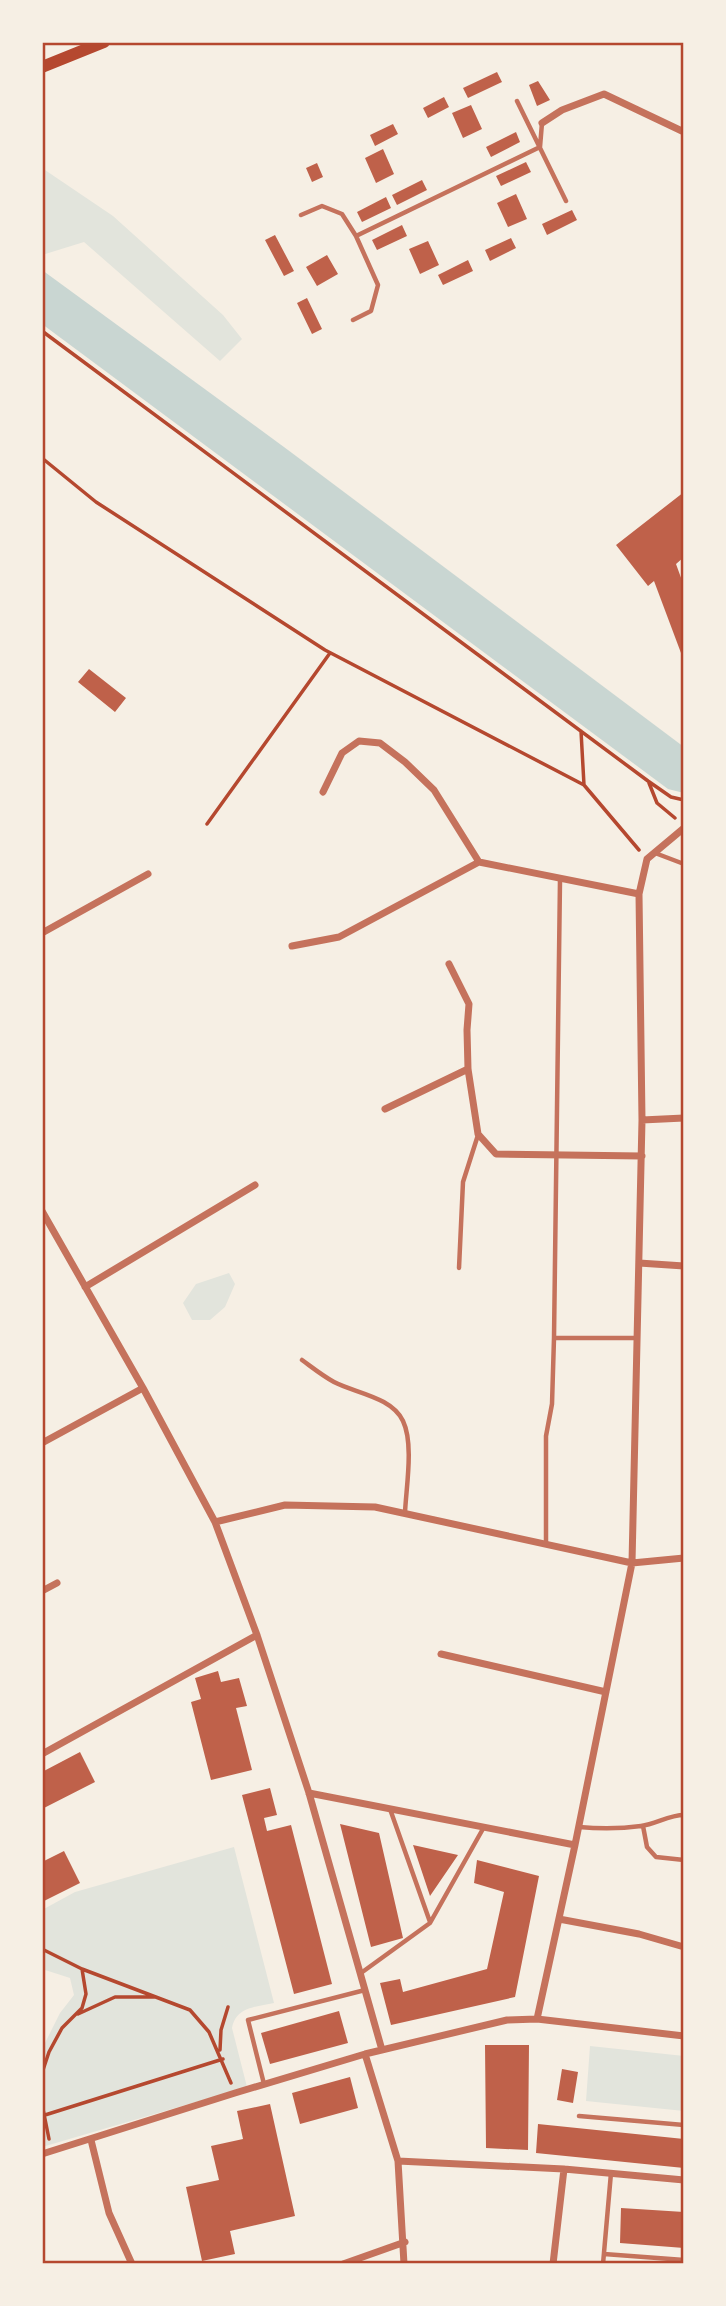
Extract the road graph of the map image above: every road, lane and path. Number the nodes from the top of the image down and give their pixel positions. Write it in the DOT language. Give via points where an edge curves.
graph roads {
  1 [pos="104,42"];
  2 [pos="42,67"];
  3 [pos="517,101"];
  4 [pos="542,123"];
  5 [pos="684,132"];
  6 [pos="540,147"];
  7 [pos="566,201"];
  8 [pos="301,215"];
  9 [pos="356,236"];
  10 [pos="353,320"];
  11 [pos="42,331"];
  12 [pos="42,458"];
  13 [pos="330,653"];
  14 [pos="581,732"];
  15 [pos="648,781"];
  16 [pos="584,785"];
  17 [pos="323,792"];
  18 [pos="684,800"];
  19 [pos="207,824"];
  20 [pos="682,825"];
  21 [pos="654,853"];
  22 [pos="647,859"];
  23 [pos="479,862"];
  24 [pos="684,864"];
  25 [pos="148,874"];
  26 [pos="559,880"];
  27 [pos="639,894"];
  28 [pos="42,933"];
  29 [pos="292,946"];
  30 [pos="449,964"];
  31 [pos="468,1069"];
  32 [pos="385,1110"];
  33 [pos="684,1118"];
  34 [pos="642,1120"];
  35 [pos="478,1134"];
  36 [pos="556,1155"];
  37 [pos="642,1156"];
  38 [pos="256,1185"];
  39 [pos="42,1210"];
  40 [pos="639,1263"];
  41 [pos="684,1266"];
  42 [pos="459,1268"];
  43 [pos="85,1287"];
  44 [pos="554,1338"];
  45 [pos="637,1338"];
  46 [pos="302,1360"];
  47 [pos="143,1388"];
  48 [pos="42,1443"];
  49 [pos="405,1513"];
  50 [pos="215,1522"];
  51 [pos="546,1544"];
  52 [pos="684,1558"];
  53 [pos="632,1563"];
  54 [pos="57,1583"];
  55 [pos="42,1591"];
  56 [pos="257,1635"];
  57 [pos="441,1654"];
  58 [pos="606,1692"];
  59 [pos="42,1754"];
  60 [pos="309,1793"];
  61 [pos="390,1809"];
  62 [pos="684,1815"];
  63 [pos="643,1826"];
  64 [pos="484,1827"];
  65 [pos="579,1827"];
  66 [pos="575,1845"];
  67 [pos="684,1860"];
  68 [pos="559,1919"];
  69 [pos="430,1923"];
  70 [pos="684,1947"];
  71 [pos="42,1949"];
  72 [pos="82,1969"];
  73 [pos="360,1974"];
  74 [pos="365,1990"];
  75 [pos="159,1997"];
  76 [pos="228,2007"];
  77 [pos="74,2016"];
  78 [pos="537,2019"];
  79 [pos="684,2036"];
  80 [pos="382,2050"];
  81 [pos="220,2052"];
  82 [pos="365,2054"];
  83 [pos="223,2059"];
  84 [pos="264,2084"];
  85 [pos="235,2092"];
  86 [pos="579,2116"];
  87 [pos="44,2117"];
  88 [pos="684,2125"];
  89 [pos="91,2140"];
  90 [pos="52,2151"];
  91 [pos="42,2154"];
  92 [pos="398,2161"];
  93 [pos="564,2169"];
  94 [pos="611,2173"];
  95 [pos="684,2180"];
  96 [pos="405,2242"];
  97 [pos="604,2254"];
  98 [pos="684,2260"];
  99 [pos="132,2264"];
  100 [pos="343,2264"];
  101 [pos="404,2264"];
  102 [pos="553,2264"];
  103 [pos="603,2264"];
  1 -- 2 [label="main road"];
  3 -- 6 [label="lane"];
  4 -- 5 [label="street" via="604,94"];
  4 -- 6 [label="lane"];
  6 -- 7 [label="lane"];
  6 -- 9 [label="lane"];
  8 -- 9 [label="lane" via="322,206 342,214"];
  9 -- 10 [label="lane" via="378,285 371,312"];
  11 -- 14 [label="path"];
  12 -- 13 [label="path" via="96,502"];
  13 -- 16 [label="path"];
  13 -- 19 [label="path"];
  14 -- 15 [label="path"];
  14 -- 16 [label="path"];
  15 -- 18 [label="path"];
  15 -- 20 [label="path" via="657,803"];
  16 -- 22 [label="path"];
  17 -- 23 [label="street" via="342,753 359,741 380,743 434,790"];
  20 -- 21 [label="street"];
  21 -- 22 [label="street"];
  21 -- 24 [label="lane"];
  22 -- 27 [label="street"];
  23 -- 26 [label="street"];
  23 -- 29 [label="street" via="339,937"];
  25 -- 28 [label="street"];
  26 -- 27 [label="street"];
  26 -- 36 [label="lane"];
  27 -- 34 [label="street"];
  30 -- 31 [label="street" via="469,1004"];
  31 -- 32 [label="street"];
  31 -- 35 [label="street"];
  33 -- 34 [label="street"];
  34 -- 37 [label="street"];
  35 -- 36 [label="street" via="496,1154"];
  35 -- 42 [label="lane" via="463,1182"];
  36 -- 37 [label="street"];
  36 -- 44 [label="lane"];
  37 -- 40 [label="street"];
  38 -- 43 [label="street"];
  39 -- 43 [label="street"];
  40 -- 41 [label="street"];
  40 -- 45 [label="street"];
  43 -- 47 [label="street"];
  44 -- 45 [label="lane"];
  44 -- 51 [label="lane" via="546,1436"];
  45 -- 53 [label="street"];
  46 -- 49 [label="lane" via="335,1382 395,1410 403,1421 408,1454"];
  47 -- 48 [label="street"];
  47 -- 50 [label="street"];
  49 -- 50 [label="street" via="375,1507 285,1505"];
  49 -- 51 [label="street"];
  50 -- 56 [label="street"];
  51 -- 53 [label="street"];
  52 -- 53 [label="street"];
  53 -- 58 [label="street"];
  54 -- 55 [label="street"];
  56 -- 59 [label="street"];
  56 -- 60 [label="street"];
  57 -- 58 [label="street"];
  58 -- 65 [label="street"];
  60 -- 61 [label="street"];
  60 -- 73 [label="street"];
  61 -- 64 [label="street"];
  61 -- 69 [label="lane"];
  62 -- 63 [label="lane"];
  63 -- 65 [label="lane"];
  63 -- 67 [label="lane" via="647,1847 656,1857"];
  64 -- 66 [label="street"];
  64 -- 69 [label="lane"];
  65 -- 66 [label="street"];
  66 -- 68 [label="street"];
  68 -- 70 [label="street"];
  68 -- 78 [label="street"];
  69 -- 73 [label="lane"];
  71 -- 72 [label="path"];
  72 -- 75 [label="path"];
  72 -- 77 [label="path" via="86,1994"];
  73 -- 74 [label="street"];
  74 -- 80 [label="street"];
  74 -- 84 [label="lane" via="248,2020"];
  75 -- 77 [label="path" via="115,1997"];
  75 -- 81 [label="path" via="190,2010"];
  76 -- 81 [label="path"];
  77 -- 87 [label="path" via="62,2028 42,2073"];
  78 -- 79 [label="street"];
  78 -- 80 [label="street" via="507,2020"];
  80 -- 82 [label="street"];
  81 -- 83 [label="path"];
  82 -- 84 [label="street"];
  82 -- 92 [label="street"];
  83 -- 85 [label="path"];
  83 -- 87 [label="path"];
  84 -- 85 [label="street"];
  85 -- 89 [label="street"];
  86 -- 88 [label="lane"];
  87 -- 90 [label="path"];
  89 -- 90 [label="street"];
  89 -- 99 [label="street" via="109,2213"];
  90 -- 91 [label="street"];
  92 -- 93 [label="street"];
  92 -- 96 [label="street"];
  93 -- 94 [label="street"];
  93 -- 102 [label="street"];
  94 -- 95 [label="street"];
  94 -- 97 [label="lane"];
  96 -- 100 [label="street"];
  96 -- 101 [label="street"];
  97 -- 98 [label="lane"];
  97 -- 103 [label="lane"];
}
